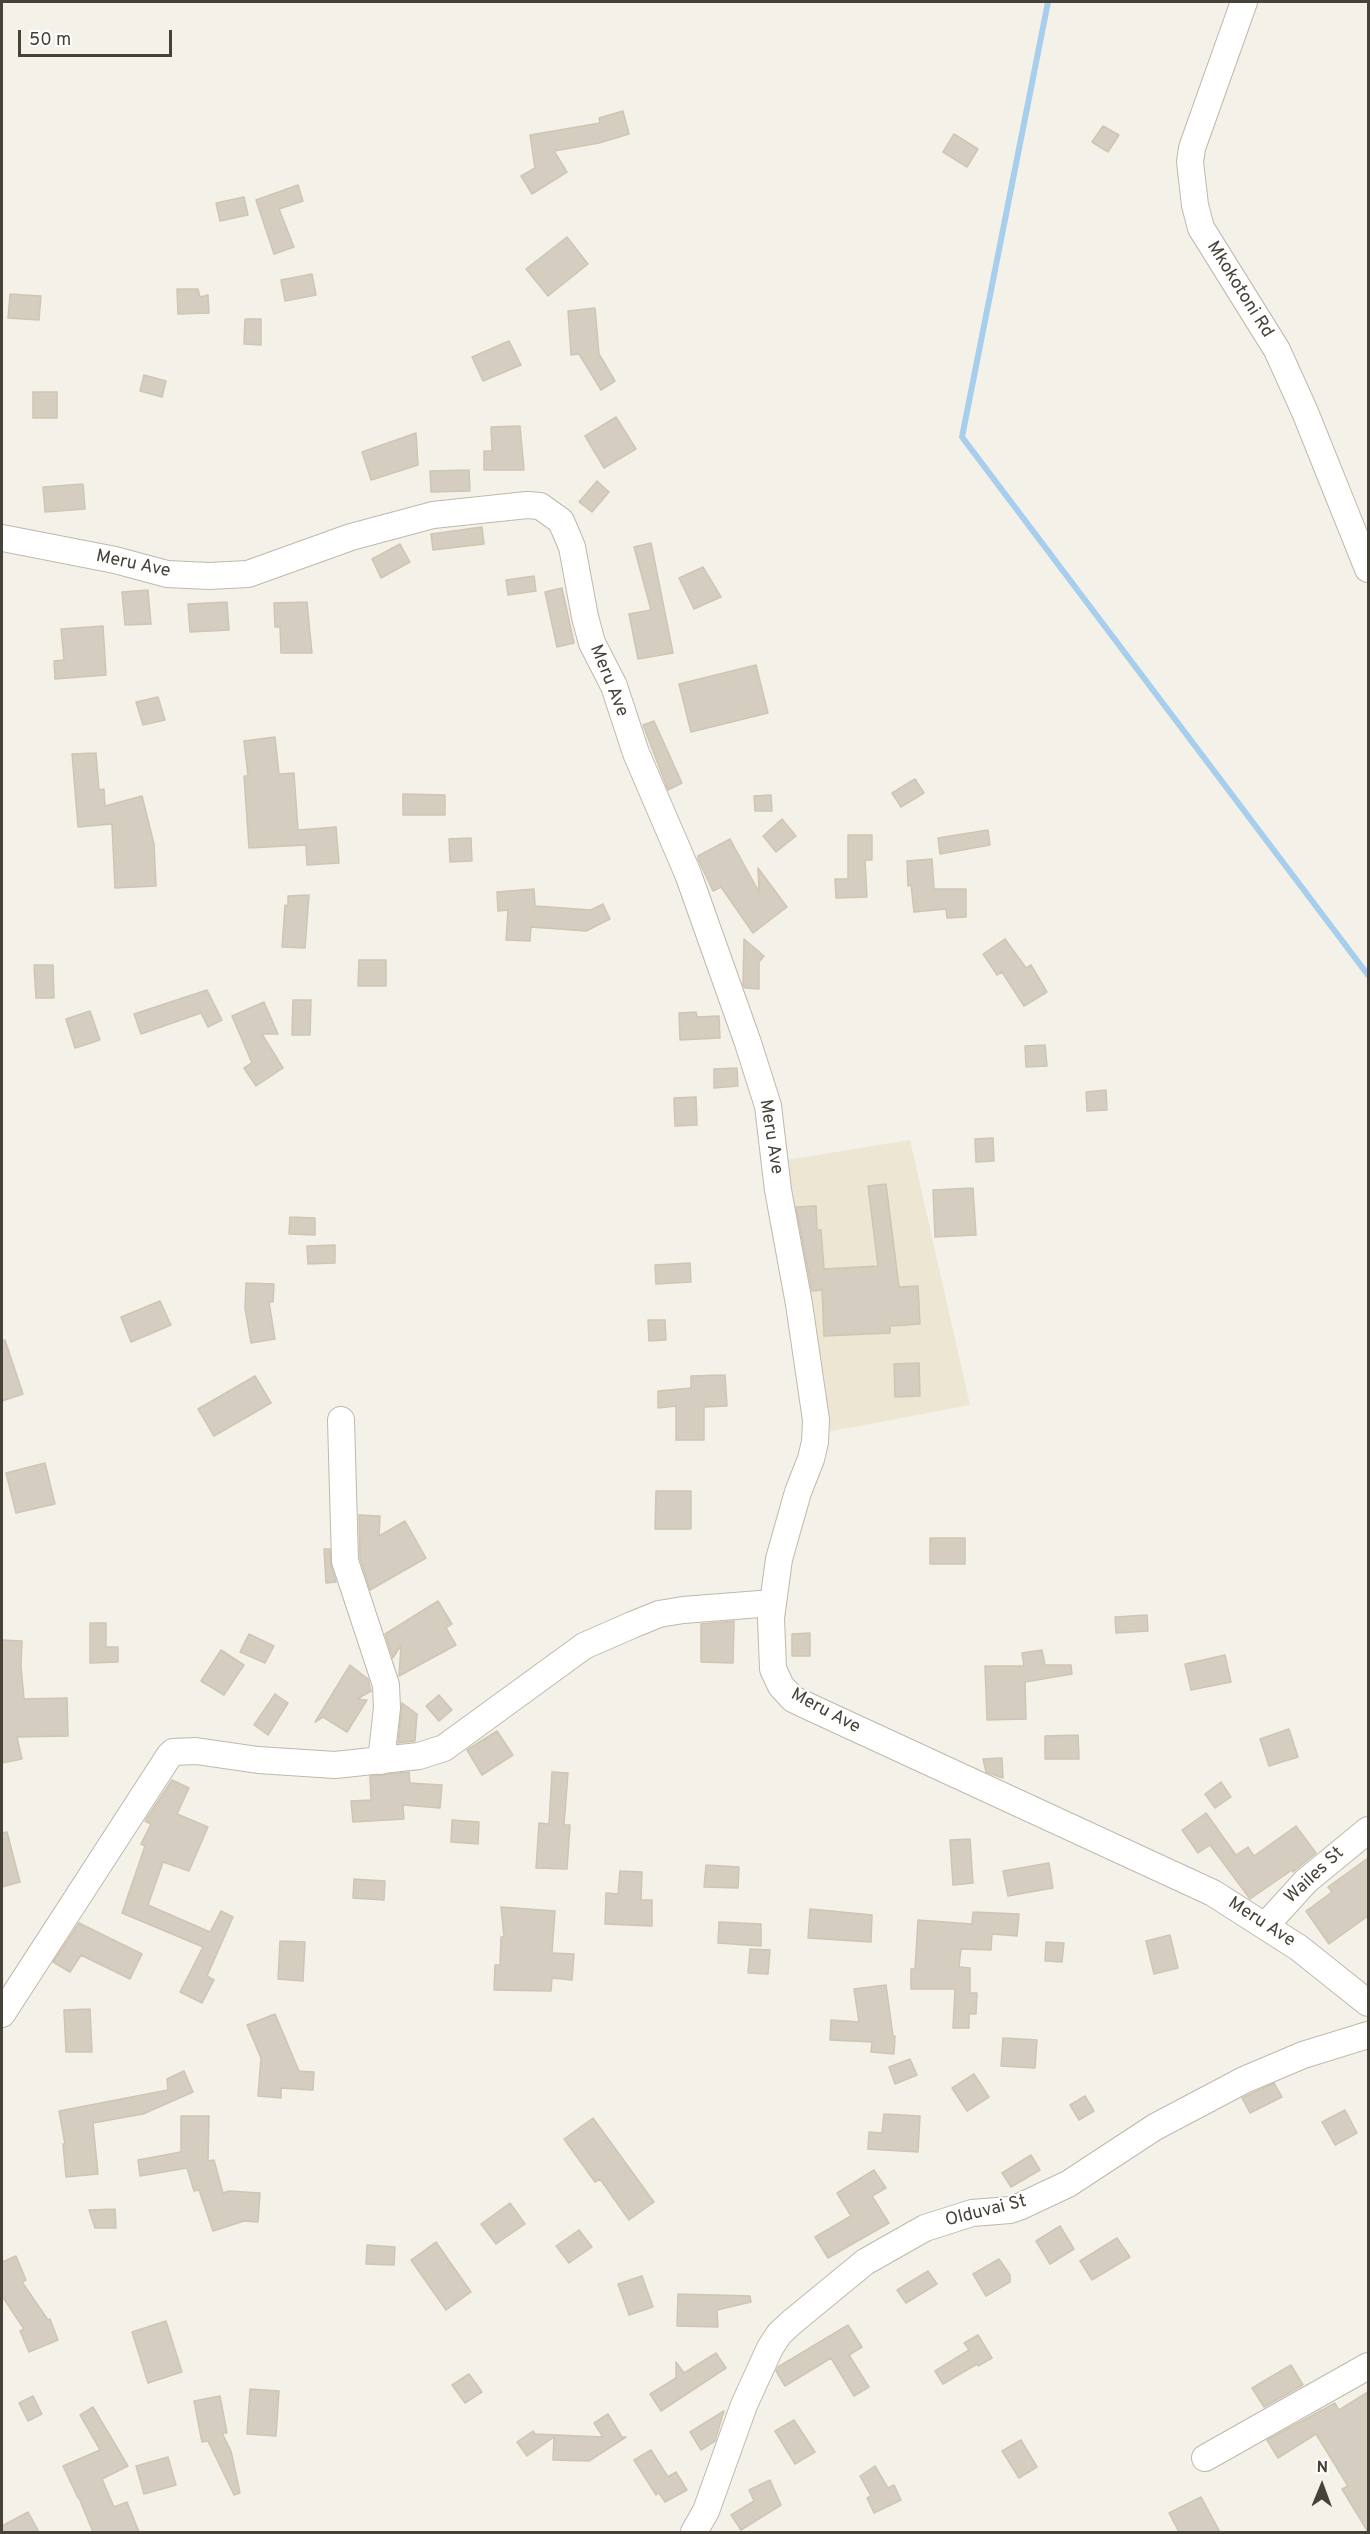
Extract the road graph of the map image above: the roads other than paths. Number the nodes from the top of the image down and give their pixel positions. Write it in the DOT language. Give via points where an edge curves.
graph roads {
  1 [pos="1244,2"];
  2 [pos="2,538"];
  3 [pos="1368,569"];
  4 [pos="341,1420"];
  5 [pos="773,1603"];
  6 [pos="381,1761"];
  7 [pos="1368,1830"];
  8 [pos="1265,1926"];
  9 [pos="1368,2003"];
  10 [pos="2,2014"];
  11 [pos="1368,2035"];
  12 [pos="1368,2366"];
  13 [pos="1205,2458"];
  14 [pos="694,2532"];
  1 -- 3 [label="street, Mkokotoni Rd" via="1192,148 1195,206 1201,228 1277,350"];
  2 -- 5 [label="street, Meru Ave" via="168,574 209,576 248,574 351,537 433,515 527,504 540,506 561,520 572,547 592,643 614,686 636,753 688,874 768,1106 816,1420 815,1442 779,1559"];
  4 -- 6 [label="street" via="345,1561 386,1685"];
  5 -- 6 [label="street" via="659,1614 584,1646 444,1748"];
  5 -- 8 [label="street, Meru Ave" via="772,1669 793,1699 1153,1863 1213,1893"];
  6 -- 10 [label="street" via="335,1765 173,1752"];
  7 -- 8 [label="street, Wailes St" via="1306,1881"];
  8 -- 9 [label="street, Meru Ave"];
  11 -- 14 [label="street, Olduvai St" via="1303,2055 1244,2080 1155,2127 1068,2184 1010,2210 972,2212 925,2228 865,2262 792,2322 770,2348 744,2405 706,2511"];
  12 -- 13 [label="street"];
}
